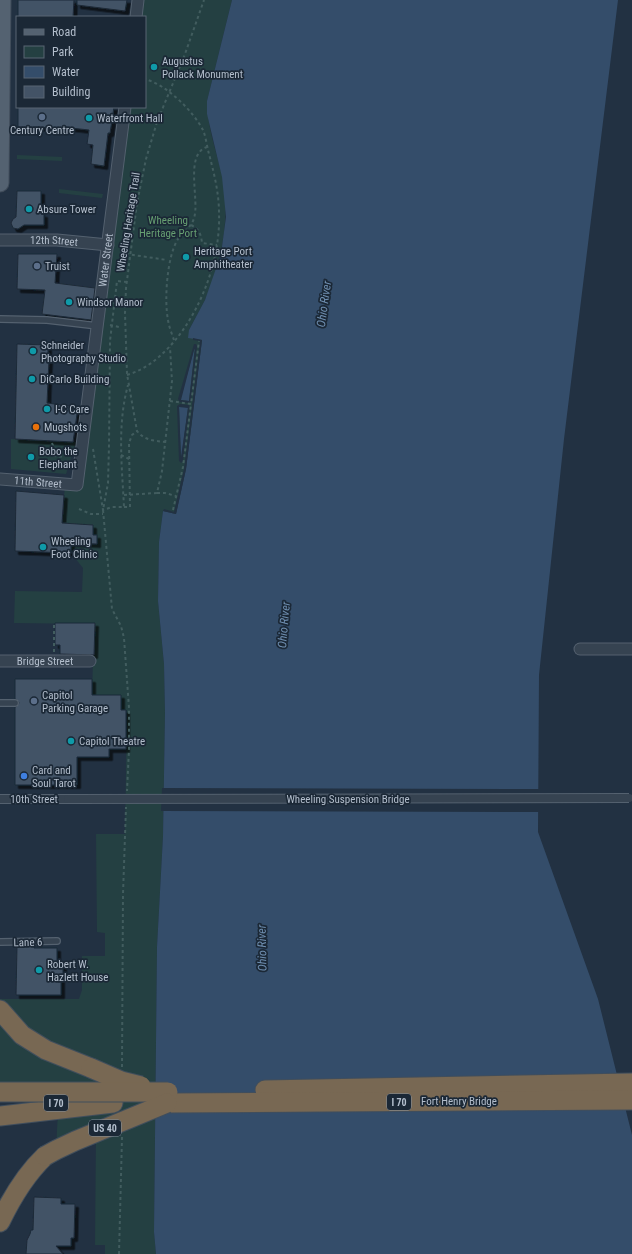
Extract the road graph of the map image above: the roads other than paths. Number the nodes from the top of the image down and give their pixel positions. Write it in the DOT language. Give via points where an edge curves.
graph roads {
  1 [pos="2,0"];
  2 [pos="138,0"];
  3 [pos="136,16"];
  4 [pos="0,90"];
  5 [pos="126,108"];
  6 [pos="0,183"];
  7 [pos="0,240"];
  8 [pos="108,246"];
  9 [pos="0,319"];
  10 [pos="98,326"];
  11 [pos="0,479"];
  12 [pos="77,486"];
  13 [pos="580,649"];
  14 [pos="632,649"];
  15 [pos="0,661"];
  16 [pos="90,661"];
  17 [pos="0,703"];
  18 [pos="15,704"];
  19 [pos="68,798"];
  20 [pos="630,798"];
  21 [pos="0,799"];
  22 [pos="57,941"];
  23 [pos="0,942"];
  24 [pos="0,1010"];
  25 [pos="632,1081"];
  26 [pos="0,1092"];
  27 [pos="167,1098"];
  28 [pos="632,1100"];
  29 [pos="113,1103"];
  30 [pos="0,1104"];
  31 [pos="0,1116"];
  32 [pos="0,1222"];
  1 -- 4 [label="main road"];
  2 -- 3 [label="street"];
  4 -- 6 [label="main road"];
  5 -- 8 [label="street, Water Street"];
  7 -- 8 [label="street, 12th Street" via="57,240"];
  8 -- 10 [label="street, Water Street"];
  9 -- 10 [label="lane" via="47,320"];
  10 -- 12 [label="street, Water Street"];
  11 -- 12 [label="street, 11th Street"];
  13 -- 14 [label="street"];
  15 -- 16 [label="street, Bridge Street"];
  17 -- 18 [label="lane"];
  19 -- 20 [label="street, Wheeling Suspension Bridge, bridge"];
  19 -- 21 [label="street, 10th Street"];
  22 -- 23 [label="lane, Lane 6"];
  24 -- 27 [label="highway, bridge" via="22,1035 46,1050"];
  25 -- 27 [label="highway, Fort Henry Bridge / I 70"];
  26 -- 27 [label="highway, I 70, bridge"];
  27 -- 28 [label="highway, Fort Henry Bridge / I 70"];
  27 -- 29 [label="highway, I 70"];
  27 -- 32 [label="highway, US 40, bridge" via="45,1156 26,1175"];
  29 -- 30 [label="highway, I 70"];
  29 -- 31 [label="highway"];
}
